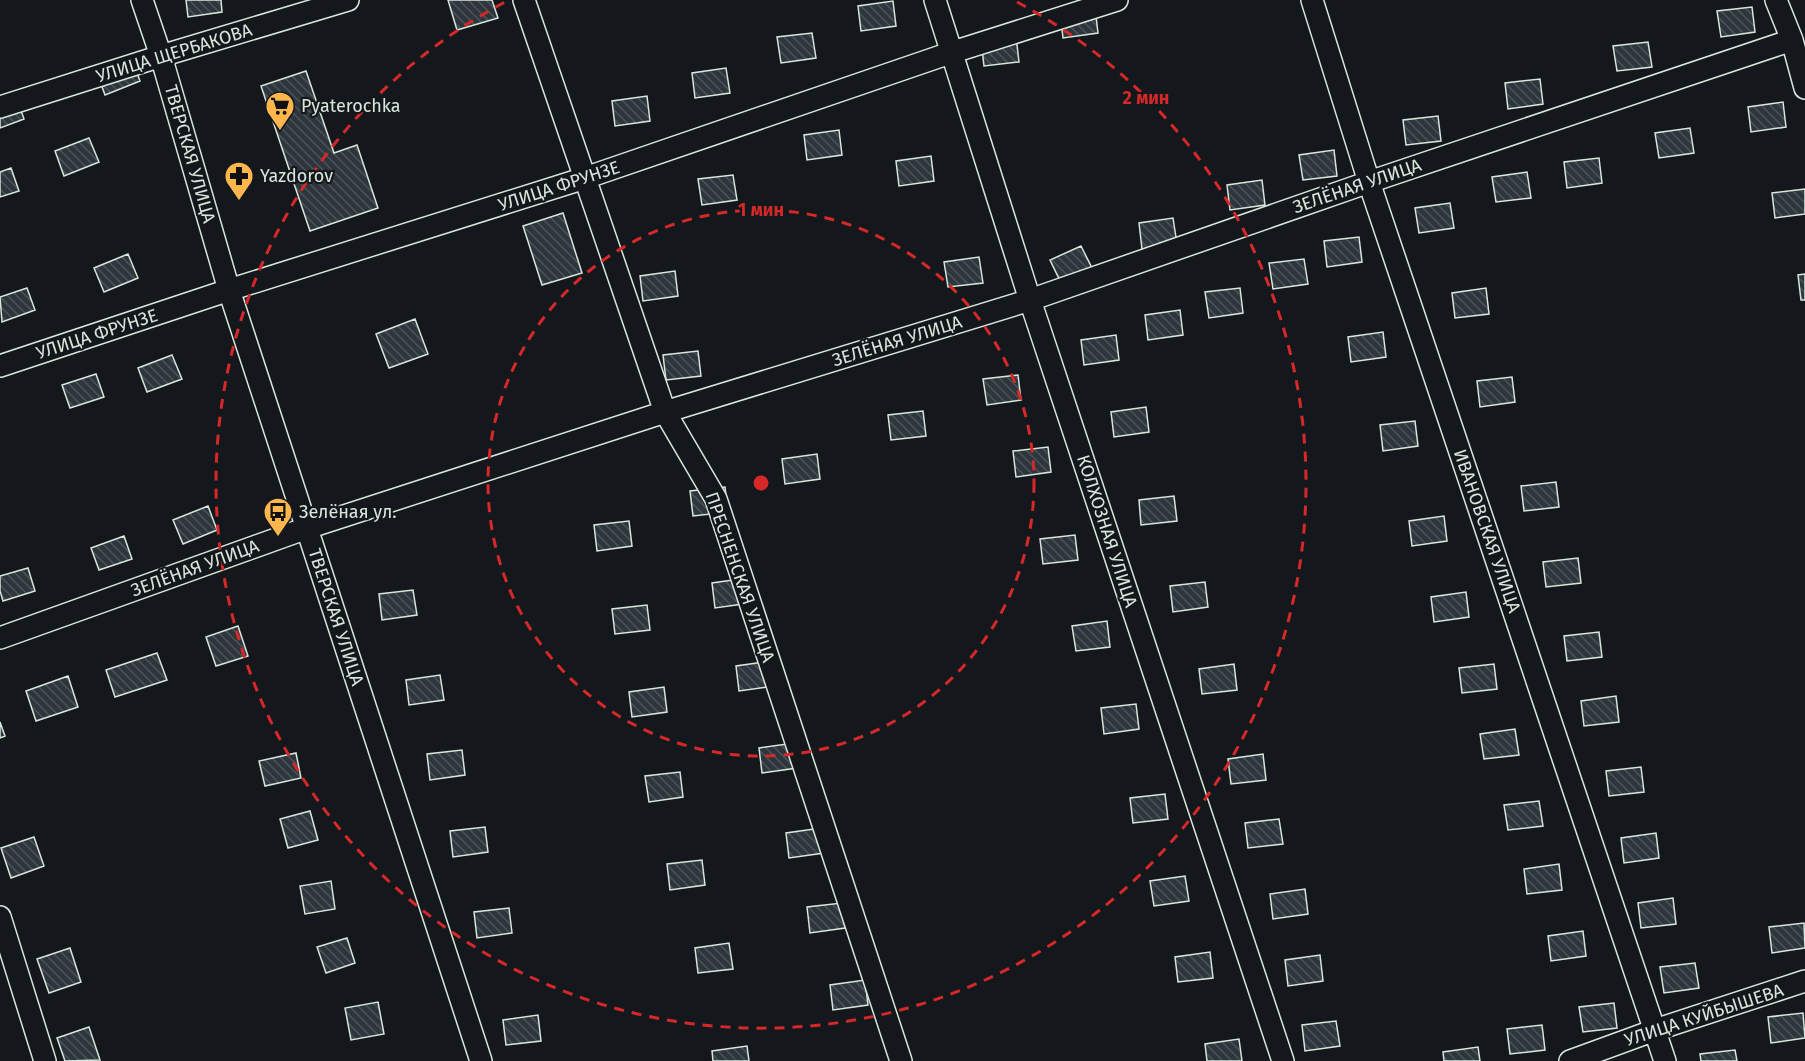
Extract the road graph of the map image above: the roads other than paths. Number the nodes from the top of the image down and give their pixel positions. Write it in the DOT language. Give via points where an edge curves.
graph roads {
  1 [pos="142,0"];
  2 [pos="348,0"];
  3 [pos="524,0"];
  4 [pos="934,0"];
  5 [pos="1117,0"];
  6 [pos="1312,0"];
  7 [pos="1776,0"];
  8 [pos="1792,40"];
  9 [pos="950,53"];
  10 [pos="161,56"];
  11 [pos="1805,88"];
  12 [pos="0,107"];
  13 [pos="585,178"];
  14 [pos="1369,182"];
  15 [pos="230,290"];
  16 [pos="1030,300"];
  17 [pos="0,366"];
  18 [pos="664,412"];
  19 [pos="307,528"];
  20 [pos="0,638"];
  21 [pos="0,917"];
  22 [pos="1805,981"];
  23 [pos="1655,1030"];
  24 [pos="45,1061"];
  25 [pos="481,1061"];
  26 [pos="902,1061"];
  27 [pos="1283,1061"];
  28 [pos="1570,1061"];
  29 [pos="1665,1061"];
  1 -- 10 [label="street, ТВЕРСКАЯ УЛИЦА"];
  2 -- 10 [label="street, УЛИЦА ЩЕРБАКОВА"];
  3 -- 13 [label="street, ПРЕСНЕНСКАЯ УЛИЦА"];
  4 -- 9 [label="street, КОЛХОЗНАЯ УЛИЦА"];
  5 -- 9 [label="street, УЛИЦА ФРУНЗЕ"];
  6 -- 14 [label="street, ИВАНОВСКАЯ УЛИЦА"];
  7 -- 8 [label="street"];
  8 -- 11 [label="street"];
  8 -- 14 [label="street, ЗЕЛЁНАЯ УЛИЦА"];
  9 -- 13 [label="street, УЛИЦА ФРУНЗЕ"];
  9 -- 16 [label="street, КОЛХОЗНАЯ УЛИЦА"];
  10 -- 12 [label="street, УЛИЦА ЩЕРБАКОВА"];
  10 -- 15 [label="street, ТВЕРСКАЯ УЛИЦА"];
  13 -- 15 [label="street, УЛИЦА ФРУНЗЕ"];
  13 -- 18 [label="street, ПРЕСНЕНСКАЯ УЛИЦА"];
  14 -- 16 [label="street, ЗЕЛЁНАЯ УЛИЦА"];
  14 -- 23 [label="street, ИВАНОВСКАЯ УЛИЦА"];
  15 -- 17 [label="street, УЛИЦА ФРУНЗЕ"];
  15 -- 19 [label="street, ТВЕРСКАЯ УЛИЦА"];
  16 -- 18 [label="street, ЗЕЛЁНАЯ УЛИЦА"];
  16 -- 27 [label="street, КОЛХОЗНАЯ УЛИЦА"];
  18 -- 19 [label="street, ЗЕЛЁНАЯ УЛИЦА"];
  18 -- 26 [label="street, ПРЕСНЕНСКАЯ УЛИЦА" via="716,498"];
  19 -- 20 [label="street, ЗЕЛЁНАЯ УЛИЦА"];
  19 -- 25 [label="street, ТВЕРСКАЯ УЛИЦА"];
  21 -- 24 [label="street"];
  22 -- 23 [label="street, УЛИЦА КУЙБЫШЕВА"];
  23 -- 28 [label="street, УЛИЦА КУЙБЫШЕВА"];
  23 -- 29 [label="street, ИВАНОВСКАЯ УЛИЦА"];
}
